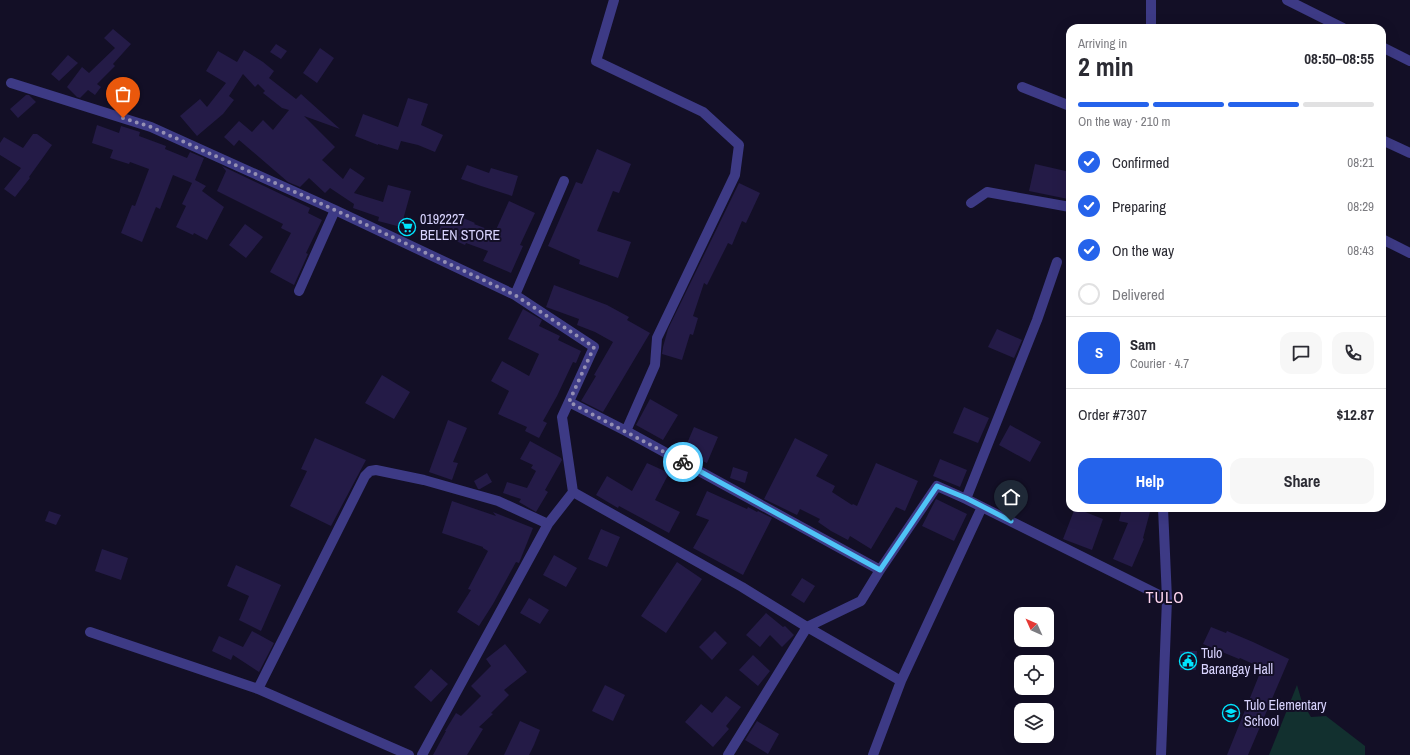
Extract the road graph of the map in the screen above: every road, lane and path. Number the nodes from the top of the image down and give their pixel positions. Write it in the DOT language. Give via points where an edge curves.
graph roads {
  1 [pos="614,0"];
  2 [pos="1150,0"];
  3 [pos="1287,0"];
  4 [pos="1151,24"];
  5 [pos="1335,24"];
  6 [pos="1386,49"];
  7 [pos="1410,61"];
  8 [pos="11,83"];
  9 [pos="1022,87"];
  10 [pos="1066,104"];
  11 [pos="1386,142"];
  12 [pos="1410,153"];
  13 [pos="564,181"];
  14 [pos="970,203"];
  15 [pos="1066,206"];
  16 [pos="335,210"];
  17 [pos="1386,241"];
  18 [pos="1410,253"];
  19 [pos="1057,262"];
  20 [pos="299,291"];
  21 [pos="515,295"];
  22 [pos="569,402"];
  23 [pos="626,431"];
  24 [pos="573,492"];
  25 [pos="966,498"];
  26 [pos="982,507"];
  27 [pos="1163,512"];
  28 [pos="548,524"];
  29 [pos="880,570"];
  30 [pos="1167,600"];
  31 [pos="807,627"];
  32 [pos="90,632"];
  33 [pos="901,681"];
  34 [pos="258,689"];
  35 [pos="409,755"];
  36 [pos="422,755"];
  37 [pos="728,755"];
  38 [pos="873,755"];
  39 [pos="1161,755"];
  1 -- 23 [label="street" via="596,61 703,112 740,145 735,175 657,338 655,365"];
  2 -- 4 [label="street"];
  3 -- 5 [label="street"];
  6 -- 7 [label="street"];
  8 -- 16 [label="street" via="151,127"];
  9 -- 10 [label="street"];
  11 -- 12 [label="street"];
  13 -- 21 [label="street"];
  14 -- 15 [label="street" via="987,192"];
  16 -- 20 [label="street"];
  16 -- 21 [label="street"];
  17 -- 18 [label="street"];
  19 -- 25 [label="street" via="1037,320"];
  21 -- 22 [label="street" via="594,347"];
  22 -- 23 [label="street"];
  22 -- 24 [label="street" via="562,417"];
  23 -- 29 [label="street"];
  24 -- 28 [label="street"];
  24 -- 31 [label="street" via="742,587"];
  25 -- 26 [label="street"];
  25 -- 29 [label="street" via="937,486"];
  26 -- 30 [label="street"];
  26 -- 33 [label="street"];
  27 -- 30 [label="street"];
  28 -- 34 [label="street" via="498,501 424,480 370,471 365,476"];
  28 -- 36 [label="street"];
  29 -- 31 [label="street" via="861,601"];
  30 -- 39 [label="street"];
  31 -- 33 [label="street"];
  31 -- 37 [label="street"];
  32 -- 34 [label="street"];
  33 -- 38 [label="street"];
  34 -- 35 [label="street"];
}
